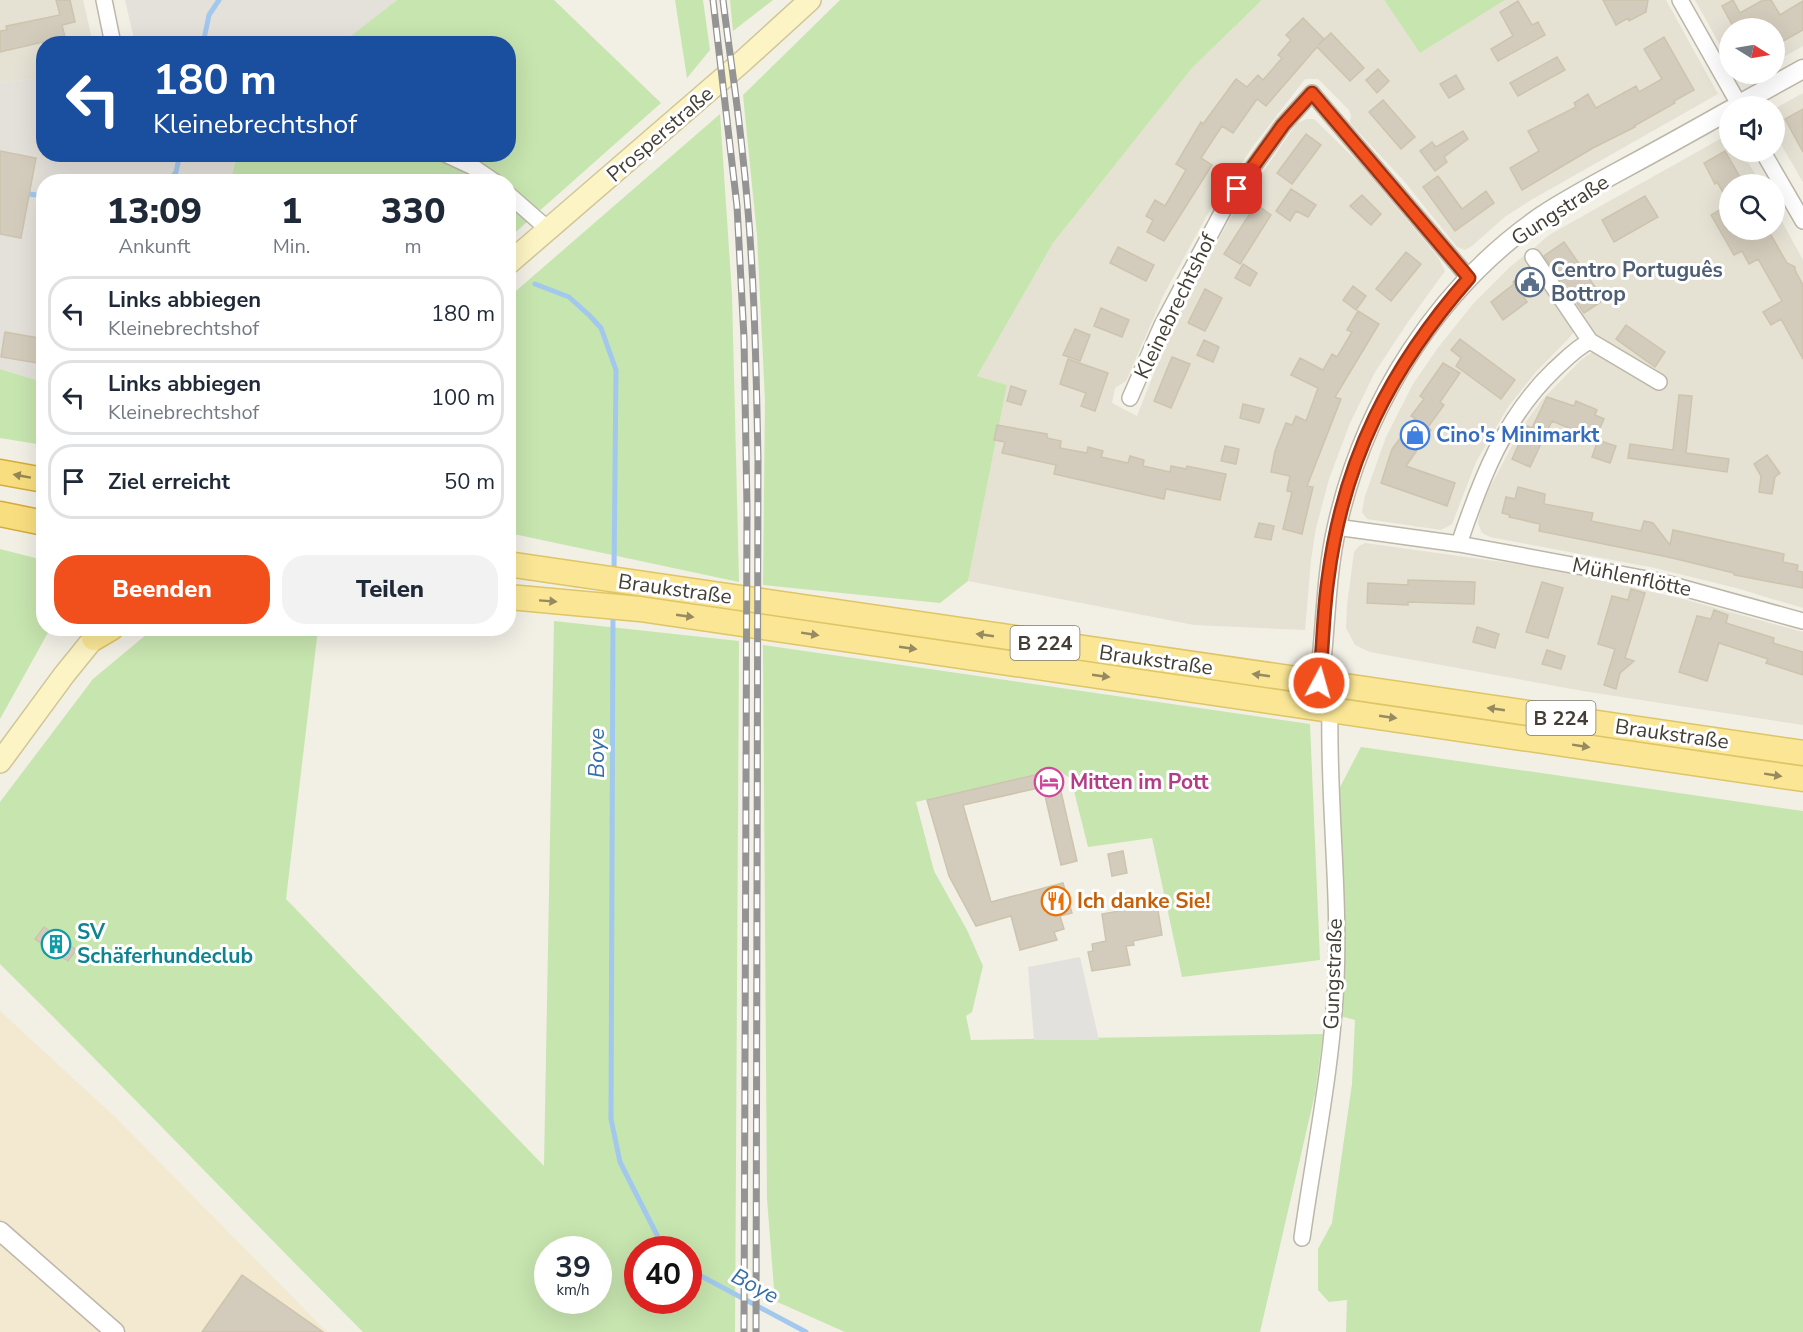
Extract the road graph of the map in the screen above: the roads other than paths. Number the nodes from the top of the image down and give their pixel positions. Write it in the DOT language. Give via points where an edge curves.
graph roads {
  1 [pos="104,0"];
  2 [pos="810,0"];
  3 [pos="1680,0"];
  4 [pos="111,36"];
  5 [pos="1803,69"];
  6 [pos="1730,96"];
  7 [pos="1755,96"];
  8 [pos="1719,116"];
  9 [pos="464,162"];
  10 [pos="1769,162"];
  11 [pos="484,174"];
  12 [pos="516,201"];
  13 [pos="1803,219"];
  14 [pos="548,232"];
  15 [pos="1533,256"];
  16 [pos="516,258"];
  17 [pos="1469,278"];
  18 [pos="1590,341"];
  19 [pos="1659,382"];
  20 [pos="1130,398"];
  21 [pos="0,472"];
  22 [pos="36,479"];
  23 [pos="0,514"];
  24 [pos="36,523"];
  25 [pos="1336,527"];
  26 [pos="1459,544"];
  27 [pos="516,565"];
  28 [pos="516,598"];
  29 [pos="1803,621"];
  30 [pos="94,636"];
  31 [pos="1319,683"];
  32 [pos="1330,709"];
  33 [pos="1803,753"];
  34 [pos="0,762"];
  35 [pos="1803,779"];
  36 [pos="0,1231"];
  37 [pos="1302,1238"];
  38 [pos="115,1332"];
  1 -- 4 [label="street"];
  2 -- 14 [label="main road, Prosperstraße"];
  3 -- 6 [label="street"];
  5 -- 7 [label="street, Gungstraße"];
  8 -- 17 [label="street, Gungstraße" via="1544,214"];
  9 -- 11 [label="street"];
  10 -- 13 [label="street"];
  12 -- 14 [label="street"];
  14 -- 16 [label="main road, Prosperstraße"];
  15 -- 18 [label="street"];
  17 -- 20 [label="street, Kleinebrechtshof" via="1312,93 1283,125 1226,205 1162,325"];
  17 -- 25 [label="street, Gungstraße" via="1433,321 1382,401 1354,465"];
  18 -- 19 [label="street"];
  18 -- 26 [label="street" via="1578,347 1542,381 1514,417 1481,480"];
  22 -- 21 [label="highway, one-way"];
  23 -- 24 [label="highway"];
  25 -- 26 [label="street, Mühlenflötte"];
  25 -- 31 [label="street, Gungstraße"];
  26 -- 29 [label="street, Mühlenflötte" via="1658,581"];
  31 -- 27 [label="main road, Braukstraße / B 224, one-way"];
  28 -- 32 [label="main road, Braukstraße / B 224, one-way" via="640,609"];
  30 -- 34 [label="main road"];
  33 -- 31 [label="main road, Braukstraße / B 224, one-way"];
  32 -- 35 [label="main road, Braukstraße / B 224, one-way"];
  32 -- 37 [label="street, Gungstraße" via="1336,983 1326,1084"];
  36 -- 38 [label="street"];
}
